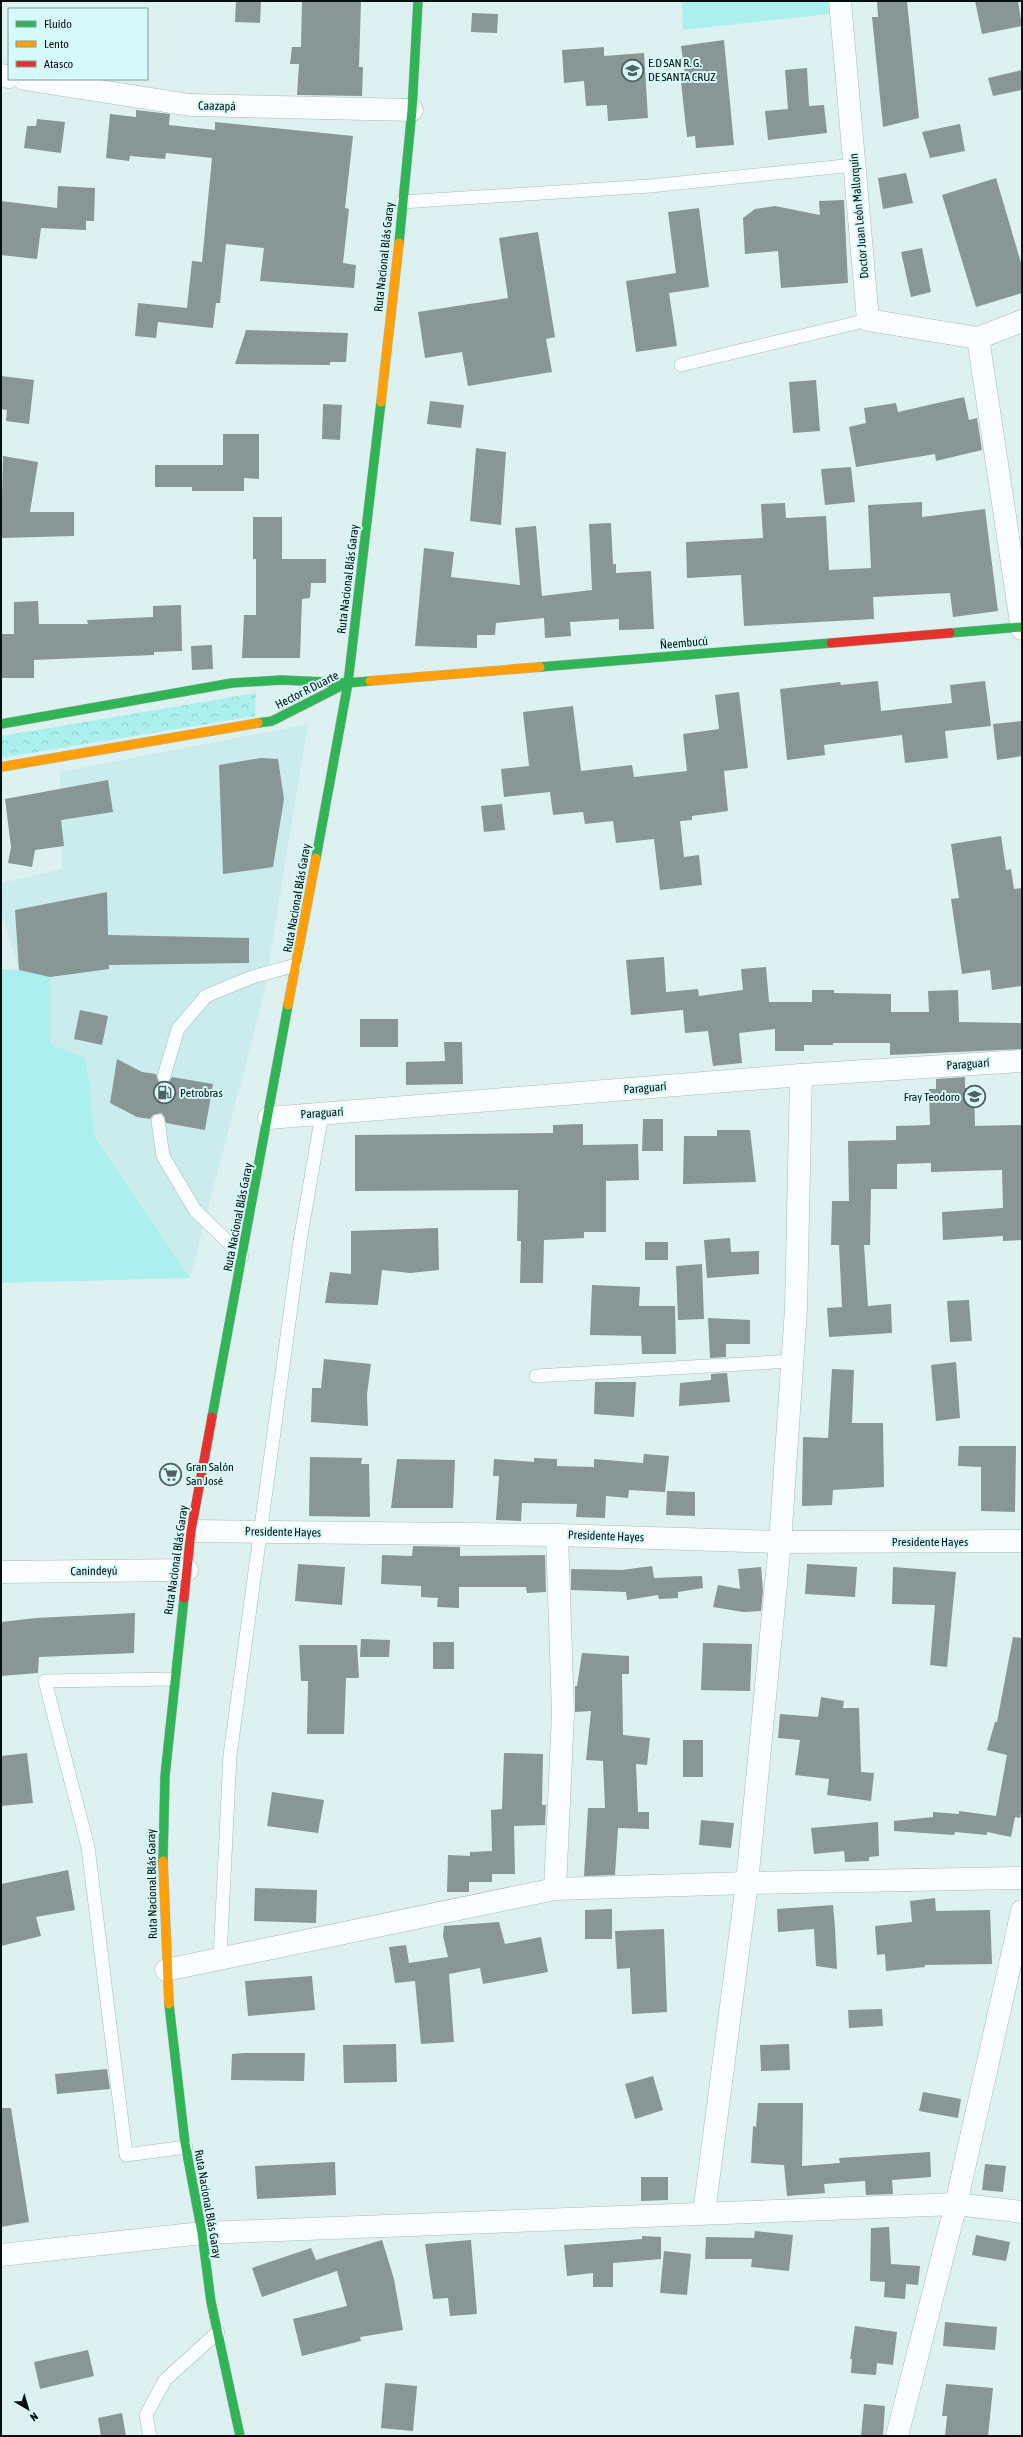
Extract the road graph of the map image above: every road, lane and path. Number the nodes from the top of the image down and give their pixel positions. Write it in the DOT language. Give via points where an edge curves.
graph roads {
  1 [pos="418,1"];
  2 [pos="840,1"];
  3 [pos="30,80"];
  4 [pos="412,110"];
  5 [pos="854,165"];
  6 [pos="402,202"];
  7 [pos="868,320"];
  8 [pos="1022,321"];
  9 [pos="978,338"];
  10 [pos="681,365"];
  11 [pos="1022,628"];
  12 [pos="348,682"];
  13 [pos="1,724"];
  14 [pos="1,767"];
  15 [pos="296,965"];
  16 [pos="1022,1061"];
  17 [pos="801,1075"];
  18 [pos="164,1076"];
  19 [pos="322,1114"];
  20 [pos="268,1118"];
  21 [pos="158,1121"];
  22 [pos="242,1256"];
  23 [pos="792,1361"];
  24 [pos="536,1376"];
  25 [pos="191,1531"];
  26 [pos="260,1531"];
  27 [pos="556,1535"];
  28 [pos="1022,1541"];
  29 [pos="780,1542"];
  30 [pos="186,1570"];
  31 [pos="1,1572"];
  32 [pos="174,1679"];
  33 [pos="1022,1878"];
  34 [pos="748,1883"];
  35 [pos="555,1889"];
  36 [pos="1022,1911"];
  37 [pos="220,1958"];
  38 [pos="166,1970"];
  39 [pos="186,2147"];
  40 [pos="956,2204"];
  41 [pos="1022,2212"];
  42 [pos="704,2214"];
  43 [pos="202,2234"];
  44 [pos="1,2255"];
  45 [pos="218,2332"];
  46 [pos="150,2436"];
  47 [pos="240,2436"];
  48 [pos="897,2436"];
  1 -- 4 [label="main road, Ruta Nacional Blás Garay"];
  2 -- 5 [label="street, Doctor Juan León Mallorquín"];
  3 -- 4 [label="street, Caazapá" via="190,105"];
  4 -- 6 [label="main road, Ruta Nacional Blás Garay"];
  5 -- 6 [label="lane" via="650,186"];
  5 -- 7 [label="street, Doctor Juan León Mallorquín"];
  6 -- 12 [label="main road, Ruta Nacional Blás Garay"];
  7 -- 9 [label="street"];
  7 -- 10 [label="lane"];
  8 -- 9 [label="street"];
  9 -- 11 [label="street"];
  11 -- 12 [label="main road, Ñeembucú"];
  12 -- 13 [label="main road, Hector R Duarte" via="232,682"];
  12 -- 14 [label="main road, Hector R Duarte" via="272,722"];
  12 -- 15 [label="main road, Ruta Nacional Blás Garay"];
  15 -- 18 [label="lane" via="252,977 206,996 178,1029"];
  15 -- 20 [label="main road, Ruta Nacional Blás Garay"];
  16 -- 17 [label="street, Paraguarí"];
  17 -- 19 [label="street, Paraguarí"];
  17 -- 23 [label="street" via="796,1309"];
  19 -- 20 [label="street, Paraguarí"];
  19 -- 26 [label="lane" via="300,1242"];
  20 -- 22 [label="main road, Ruta Nacional Blás Garay"];
  21 -- 22 [label="lane" via="163,1156 194,1210"];
  22 -- 25 [label="main road, Ruta Nacional Blás Garay"];
  23 -- 24 [label="lane"];
  23 -- 29 [label="street"];
  25 -- 26 [label="street, Presidente Hayes"];
  25 -- 30 [label="main road, Ruta Nacional Blás Garay"];
  26 -- 27 [label="street, Presidente Hayes"];
  26 -- 37 [label="lane" via="230,1755"];
  27 -- 29 [label="street, Presidente Hayes"];
  27 -- 35 [label="street" via="563,1713"];
  28 -- 29 [label="street, Presidente Hayes"];
  29 -- 34 [label="street"];
  30 -- 31 [label="street, Canindeyú"];
  30 -- 32 [label="main road, Ruta Nacional Blás Garay"];
  32 -- 38 [label="main road, Ruta Nacional Blás Garay" via="165,1776 162,1884"];
  32 -- 39 [label="lane" via="45,1681 88,1848 126,2155"];
  33 -- 34 [label="street"];
  34 -- 35 [label="street"];
  34 -- 42 [label="street"];
  35 -- 37 [label="street"];
  36 -- 40 [label="street"];
  37 -- 38 [label="street"];
  38 -- 39 [label="main road, Ruta Nacional Blás Garay"];
  39 -- 43 [label="main road, Ruta Nacional Blás Garay"];
  40 -- 41 [label="street"];
  40 -- 42 [label="street"];
  40 -- 48 [label="street"];
  42 -- 43 [label="street"];
  43 -- 44 [label="street"];
  43 -- 45 [label="main road, Ruta Nacional Blás Garay" via="211,2302"];
  45 -- 46 [label="lane" via="164,2380 146,2415"];
  45 -- 47 [label="main road, Ruta Nacional Blás Garay"];
}
